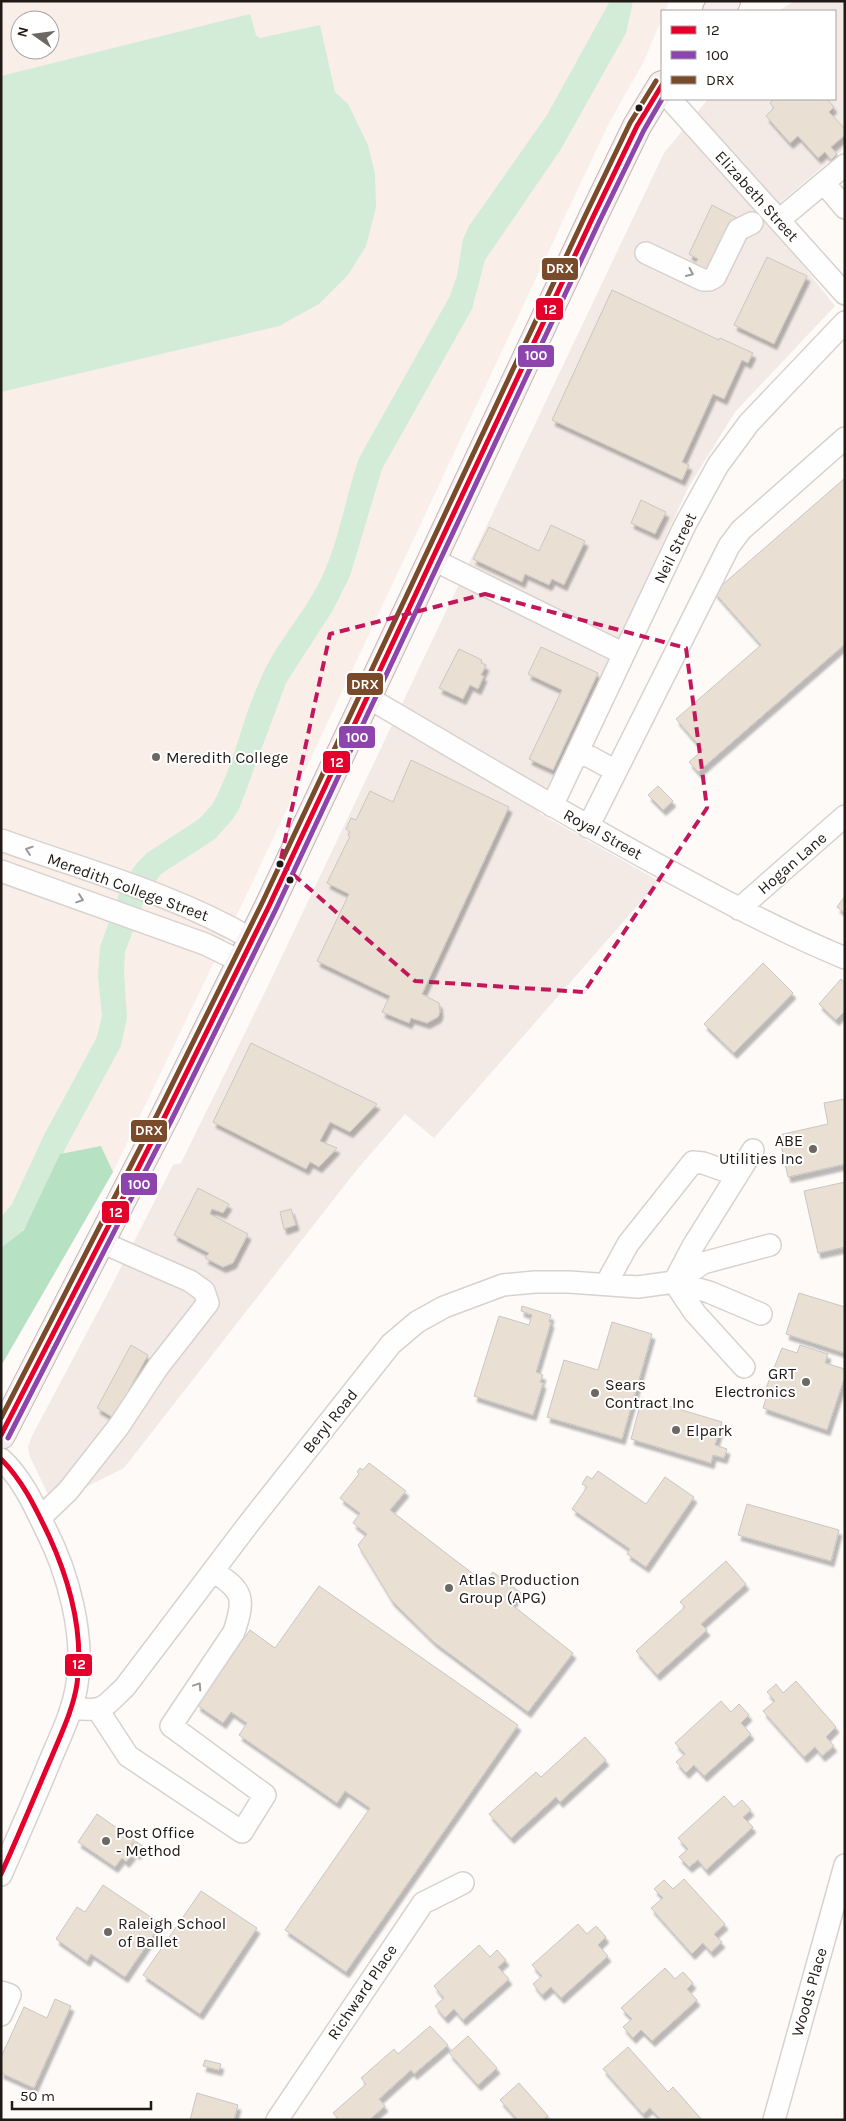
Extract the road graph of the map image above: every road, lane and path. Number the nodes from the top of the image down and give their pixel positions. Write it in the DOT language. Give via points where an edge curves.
graph roads {
  1 [pos="661,94"];
  2 [pos="673,100"];
  3 [pos="845,166"];
  4 [pos="824,183"];
  5 [pos="845,208"];
  6 [pos="779,220"];
  7 [pos="752,223"];
  8 [pos="646,253"];
  9 [pos="845,294"];
  10 [pos="845,322"];
  11 [pos="845,438"];
  12 [pos="432,559"];
  13 [pos="624,654"];
  14 [pos="367,697"];
  15 [pos="579,751"];
  16 [pos="616,771"];
  17 [pos="552,806"];
  18 [pos="845,816"];
  19 [pos="588,827"];
  20 [pos="1,840"];
  21 [pos="1,871"];
  22 [pos="739,909"];
  23 [pos="247,951"];
  24 [pos="845,958"];
  25 [pos="753,1150"];
  26 [pos="737,1175"];
  27 [pos="100,1242"];
  28 [pos="770,1245"];
  29 [pos="674,1282"];
  30 [pos="606,1284"];
  31 [pos="761,1314"];
  32 [pos="744,1367"];
  33 [pos="1,1435"];
  34 [pos="1,1459"];
  35 [pos="40,1518"];
  36 [pos="213,1571"];
  37 [pos="72,1708"];
  38 [pos="98,1710"];
  39 [pos="845,1865"];
  40 [pos="1,1876"];
  41 [pos="463,1883"];
  42 [pos="1,1992"];
  43 [pos="1,2015"];
  44 [pos="277,2120"];
  45 [pos="774,2120"];
  1 -- 12 [label="main road" via="638,126 593,217"];
  2 -- 6 [label="street, Elizabeth Street"];
  3 -- 4 [label="street"];
  4 -- 5 [label="street"];
  4 -- 6 [label="street"];
  6 -- 9 [label="street, Elizabeth Street"];
  8 -- 7 [label="street, one-way" via="709,280 715,277 738,230"];
  10 -- 13 [label="street, Neil Street" via="749,422 718,465 685,525"];
  11 -- 16 [label="street" via="742,530 729,546"];
  12 -- 13 [label="street"];
  12 -- 14 [label="main road"];
  13 -- 15 [label="street, Neil Street"];
  14 -- 17 [label="street, Royal Street"];
  14 -- 23 [label="main road"];
  15 -- 16 [label="street"];
  15 -- 17 [label="street, Neil Street"];
  16 -- 19 [label="street"];
  17 -- 19 [label="street, Royal Street"];
  18 -- 22 [label="street, Hogan Lane"];
  19 -- 22 [label="street, Royal Street"];
  23 -- 20 [label="street, Meredith College Street, one-way" via="220,921 138,888"];
  21 -- 23 [label="street, Meredith College Street, one-way" via="205,944"];
  22 -- 24 [label="street, Royal Street"];
  23 -- 27 [label="main road"];
  25 -- 26 [label="street"];
  26 -- 29 [label="street"];
  26 -- 30 [label="street" via="693,1162 628,1244"];
  27 -- 33 [label="main road"];
  27 -- 35 [label="street" via="190,1281 204,1291 208,1304 68,1491"];
  28 -- 29 [label="street" via="703,1262"];
  29 -- 30 [label="street, Beryl Road" via="638,1286"];
  29 -- 31 [label="street" via="709,1292"];
  29 -- 32 [label="street" via="694,1313"];
  30 -- 36 [label="street, Beryl Road" via="544,1282 503,1285 444,1307 416,1322 391,1344"];
  34 -- 35 [label="street" via="16,1476"];
  35 -- 37 [label="street" via="55,1548 71,1597 78,1646 77,1683"];
  36 -- 38 [label="street, Beryl Road" via="125,1687"];
  38 -- 36 [label="street, one-way" via="128,1756 242,1832 266,1795 171,1726 234,1632 240,1616 241,1600 234,1586"];
  37 -- 38 [label="street"];
  37 -- 40 [label="street"];
  39 -- 45 [label="street, Woods Place"];
  41 -- 44 [label="street, Richward Place" via="423,1903"];
  42 -- 43 [label="street" via="10,1996"];
}
